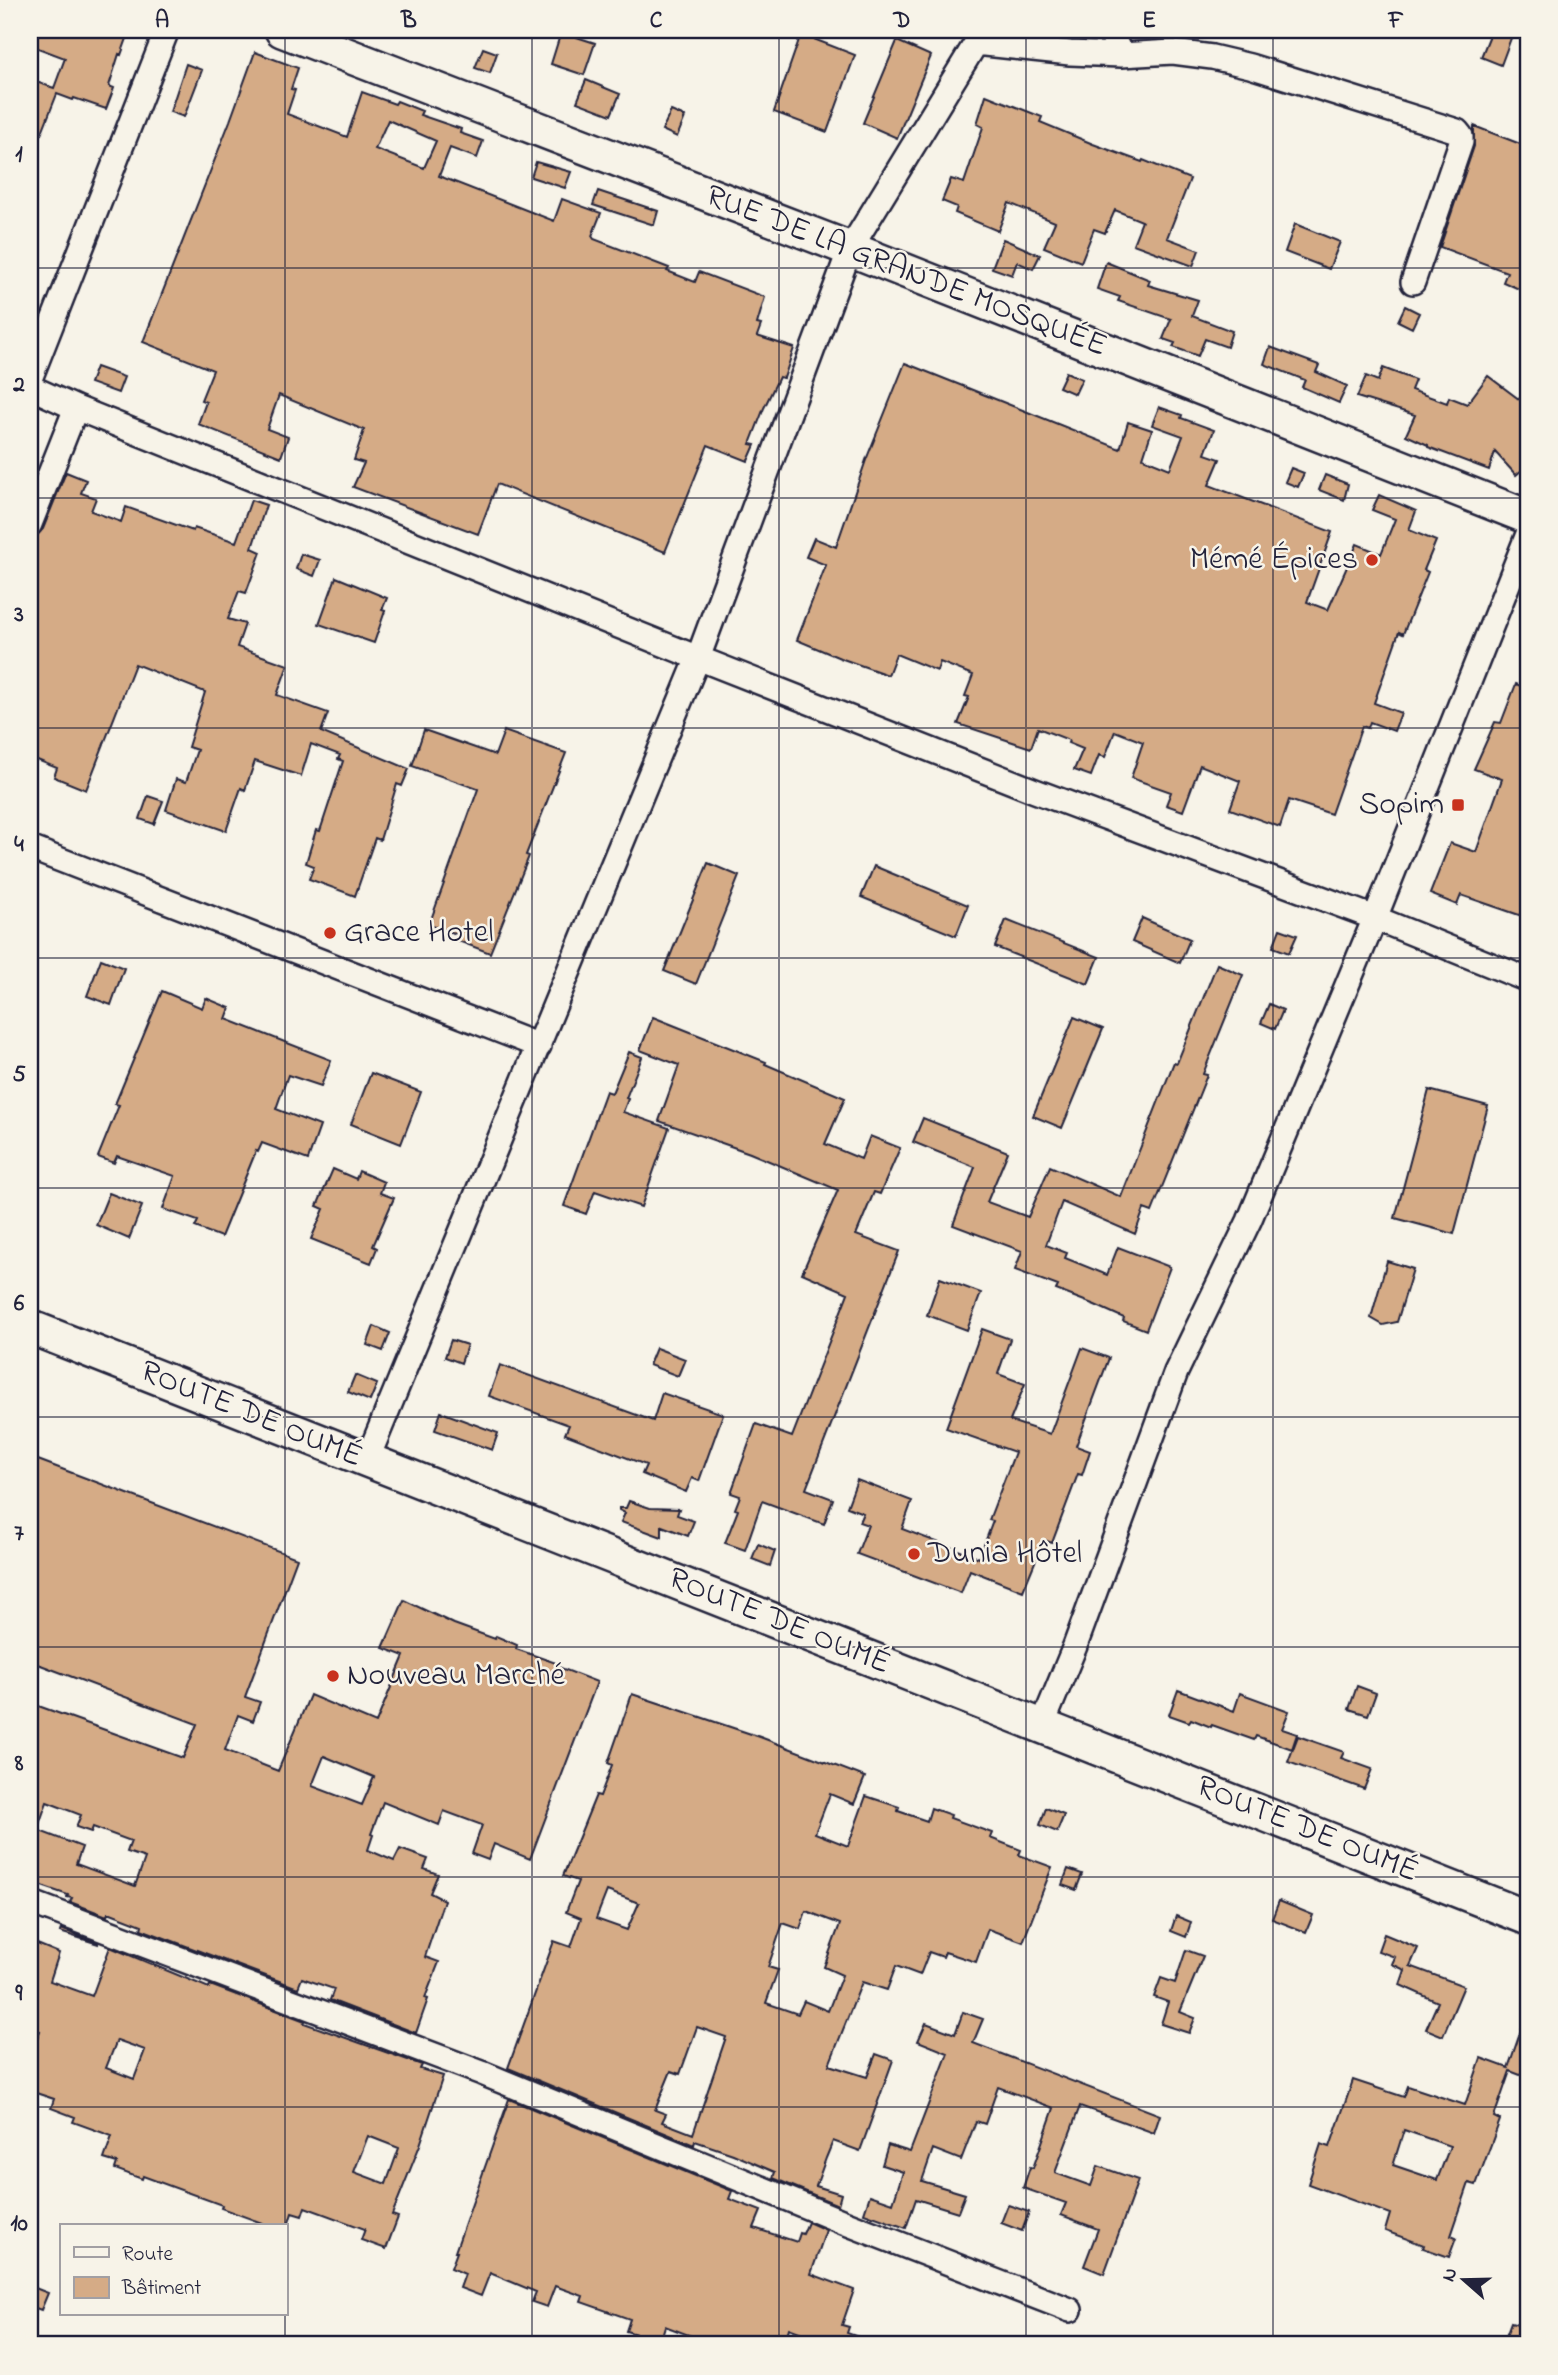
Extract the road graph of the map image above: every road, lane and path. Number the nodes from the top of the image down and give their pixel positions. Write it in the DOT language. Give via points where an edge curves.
graph roads {
  1 [pos="167,30"];
  2 [pos="282,30"];
  3 [pos="1110,30"];
  4 [pos="978,36"];
  5 [pos="1121,55"];
  6 [pos="850,249"];
  7 [pos="1413,282"];
  8 [pos="30,379"];
  9 [pos="30,387"];
  10 [pos="76,408"];
  11 [pos="1528,517"];
  12 [pos="30,524"];
  13 [pos="1528,534"];
  14 [pos="698,658"];
  15 [pos="30,848"];
  16 [pos="1375,918"];
  17 [pos="1528,980"];
  18 [pos="539,1046"];
  19 [pos="30,1327"];
  20 [pos="367,1460"];
  21 [pos="1042,1726"];
  22 [pos="30,1902"];
  23 [pos="1528,1917"];
  24 [pos="1070,2310"];
  1 -- 8 [label="street"];
  2 -- 6 [label="street, RUE DE LA GRANDE MOSQUÉE"];
  3 -- 5 [label="street"];
  4 -- 5 [label="street" via="1070,53"];
  4 -- 6 [label="street"];
  5 -- 7 [label="street" via="1173,52 1212,57 1457,131 1461,142"];
  6 -- 11 [label="street, RUE DE LA GRANDE MOSQUÉE"];
  6 -- 14 [label="street"];
  9 -- 10 [label="street"];
  10 -- 12 [label="street"];
  10 -- 14 [label="street"];
  13 -- 16 [label="street"];
  14 -- 16 [label="street"];
  14 -- 18 [label="street"];
  15 -- 18 [label="street"];
  16 -- 17 [label="street"];
  16 -- 21 [label="street" via="1249,1221 1176,1372"];
  18 -- 20 [label="street"];
  19 -- 20 [label="street, ROUTE DE OUMÉ"];
  20 -- 21 [label="street, ROUTE DE OUMÉ"];
  21 -- 23 [label="street, ROUTE DE OUMÉ"];
  22 -- 24 [label="street" via="482,2073"];
}
